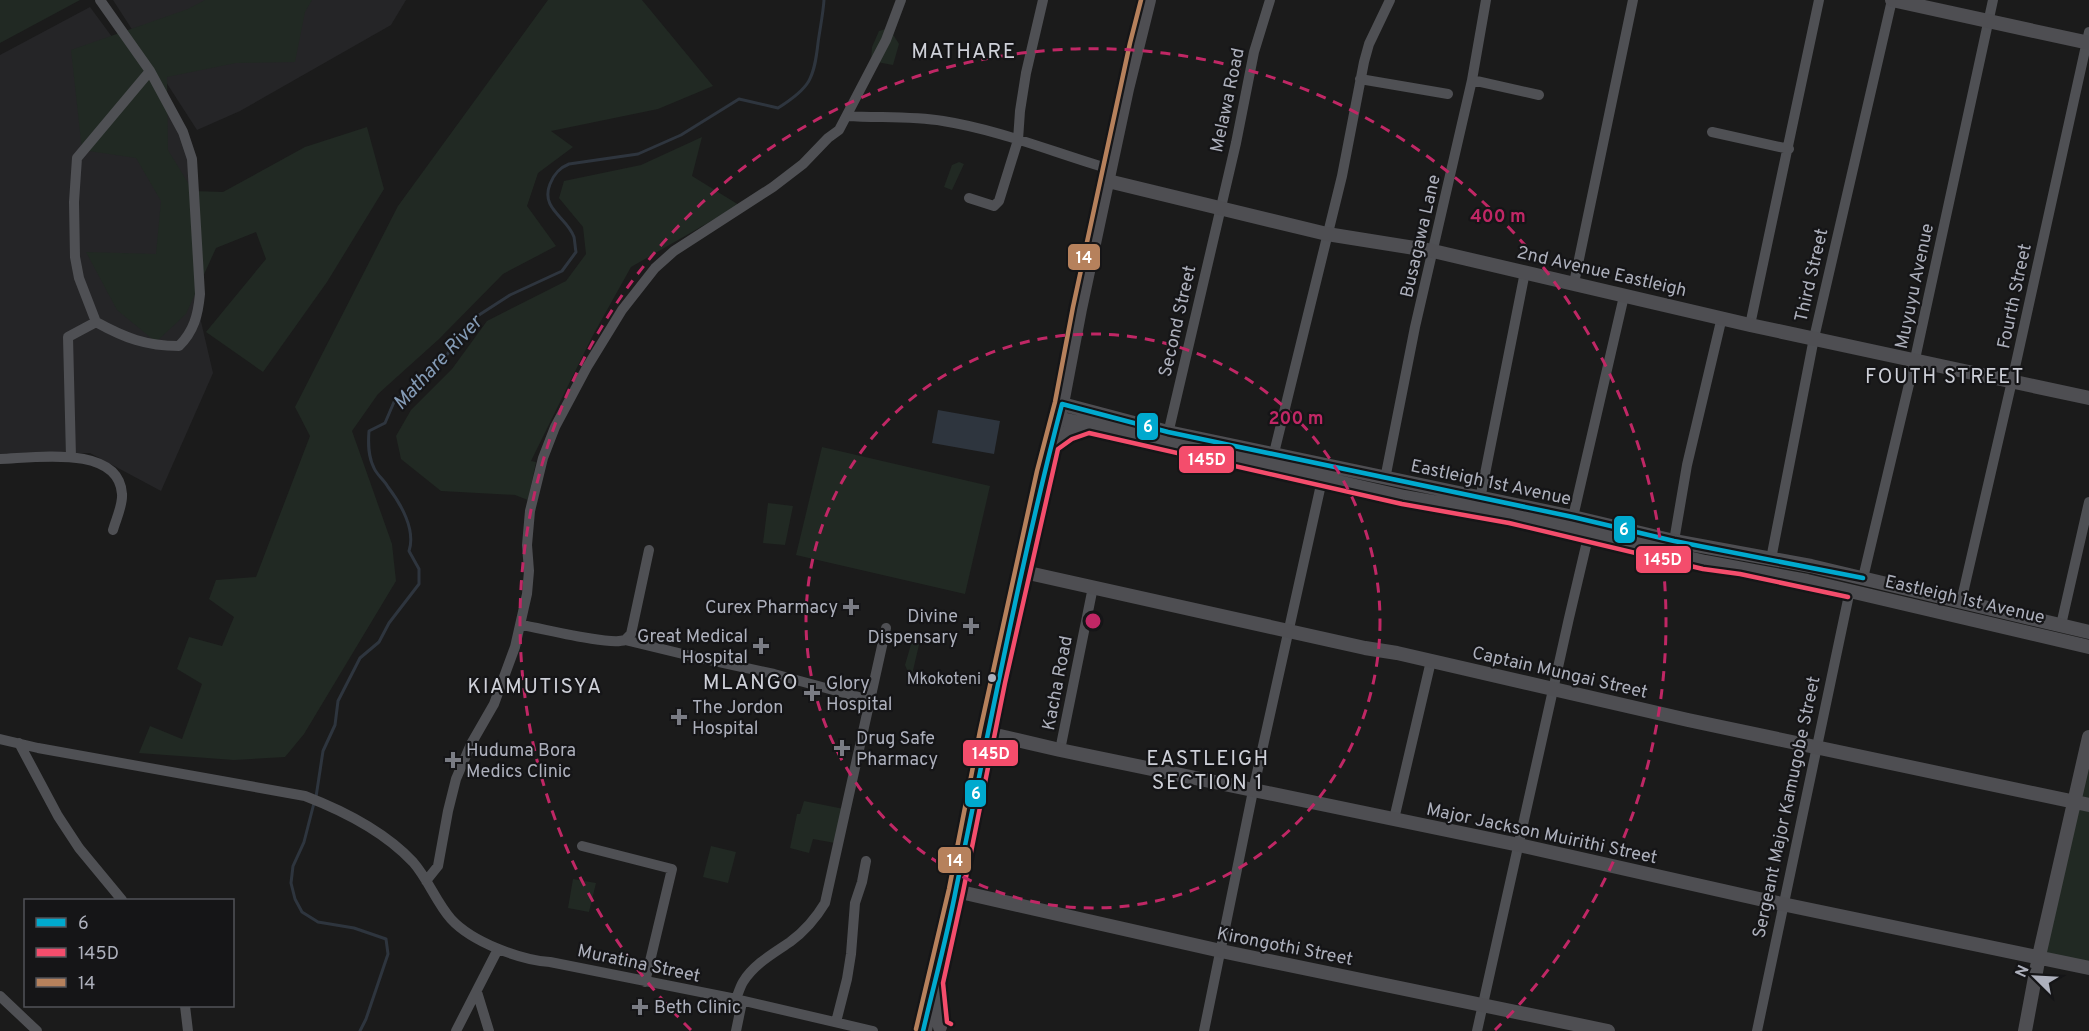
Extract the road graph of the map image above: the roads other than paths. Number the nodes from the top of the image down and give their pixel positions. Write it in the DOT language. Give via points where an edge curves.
graph roads {
  1 [pos="100,0"];
  2 [pos="902,0"];
  3 [pos="1043,0"];
  4 [pos="1149,0"];
  5 [pos="1270,0"];
  6 [pos="1390,0"];
  7 [pos="1486,0"];
  8 [pos="1633,0"];
  9 [pos="1819,0"];
  10 [pos="1892,0"];
  11 [pos="1993,0"];
  12 [pos="1989,22"];
  13 [pos="2088,39"];
  14 [pos="150,71"];
  15 [pos="1360,80"];
  16 [pos="1472,80"];
  17 [pos="1448,94"];
  18 [pos="1539,95"];
  19 [pos="847,116"];
  20 [pos="1712,132"];
  21 [pos="1018,140"];
  22 [pos="1789,148"];
  23 [pos="1109,175"];
  24 [pos="969,198"];
  25 [pos="1220,208"];
  26 [pos="1327,234"];
  27 [pos="1433,251"];
  28 [pos="1525,272"];
  29 [pos="1574,283"];
  30 [pos="1624,296"];
  31 [pos="1722,317"];
  32 [pos="96,322"];
  33 [pos="1750,325"];
  34 [pos="1814,338"];
  35 [pos="1915,359"];
  36 [pos="1070,364"];
  37 [pos="2012,381"];
  38 [pos="2089,398"];
  39 [pos="1060,411"];
  40 [pos="1090,419"];
  41 [pos="1167,437"];
  42 [pos="1051,445"];
  43 [pos="1274,453"];
  44 [pos="71,457"];
  45 [pos="0,459"];
  46 [pos="1324,472"];
  47 [pos="1385,479"];
  48 [pos="1480,499"];
  49 [pos="2089,502"];
  50 [pos="1574,517"];
  51 [pos="113,530"];
  52 [pos="1589,533"];
  53 [pos="1674,541"];
  54 [pos="649,550"];
  55 [pos="1771,559"];
  56 [pos="1024,572"];
  57 [pos="1863,578"];
  58 [pos="1093,587"];
  59 [pos="1850,590"];
  60 [pos="1961,602"];
  61 [pos="521,625"];
  62 [pos="2061,625"];
  63 [pos="886,628"];
  64 [pos="1290,631"];
  65 [pos="2089,632"];
  66 [pos="625,640"];
  67 [pos="2089,647"];
  68 [pos="1431,661"];
  69 [pos="1554,688"];
  70 [pos="870,700"];
  71 [pos="987,733"];
  72 [pos="2089,737"];
  73 [pos="0,739"];
  74 [pos="19,743"];
  75 [pos="1815,747"];
  76 [pos="1060,750"];
  77 [pos="1253,791"];
  78 [pos="2074,802"];
  79 [pos="2089,805"];
  80 [pos="1394,819"];
  81 [pos="1519,845"];
  82 [pos="582,846"];
  83 [pos="866,861"];
  84 [pos="426,880"];
  85 [pos="956,891"];
  86 [pos="121,899"];
  87 [pos="1782,904"];
  88 [pos="498,949"];
  89 [pos="1221,951"];
  90 [pos="2039,956"];
  91 [pos="2089,968"];
  92 [pos="645,982"];
  93 [pos="935,983"];
  94 [pos="477,992"];
  95 [pos="0,996"];
  96 [pos="739,1001"];
  97 [pos="1482,1004"];
  98 [pos="185,1007"];
  99 [pos="836,1022"];
  100 [pos="944,1029"];
  101 [pos="924,1030"];
  102 [pos="37,1031"];
  103 [pos="188,1031"];
  104 [pos="456,1031"];
  105 [pos="489,1031"];
  106 [pos="736,1031"];
  107 [pos="873,1031"];
  108 [pos="1204,1031"];
  109 [pos="1477,1031"];
  110 [pos="1608,1031"];
  111 [pos="1757,1031"];
  112 [pos="2025,1031"];
  1 -- 14 [label="street"];
  2 -- 19 [label="street"];
  3 -- 21 [label="street" via="1026,73"];
  4 -- 23 [label="street"];
  5 -- 25 [label="street, Melawa Road" via="1254,52"];
  6 -- 15 [label="street" via="1369,44"];
  7 -- 16 [label="street, Busagawa Lane"];
  8 -- 29 [label="street"];
  9 -- 22 [label="street"];
  10 -- 12 [label="street"];
  10 -- 34 [label="street, Third Street"];
  11 -- 12 [label="street, Muyuyu Avenue"];
  12 -- 13 [label="street"];
  12 -- 35 [label="street, Muyuyu Avenue"];
  13 -- 37 [label="street, Fourth Street"];
  14 -- 32 [label="street" via="77,158 75,257"];
  14 -- 32 [label="street" via="183,132 192,159 198,317 179,346 140,343"];
  15 -- 17 [label="street"];
  15 -- 26 [label="street"];
  16 -- 18 [label="street"];
  16 -- 27 [label="street, Busagawa Lane"];
  19 -- 21 [label="street" via="924,118"];
  19 -- 61 [label="street" via="839,130 803,164 674,251 639,286 604,337 569,399 543,458 526,544 529,571"];
  20 -- 22 [label="street"];
  21 -- 23 [label="street"];
  21 -- 24 [label="street" via="997,205"];
  22 -- 33 [label="street"];
  23 -- 25 [label="street, 2nd Avenue Eastleigh"];
  23 -- 36 [label="street"];
  25 -- 26 [label="street, 2nd Avenue Eastleigh"];
  25 -- 41 [label="street, Second Street"];
  26 -- 27 [label="street, 2nd Avenue Eastleigh"];
  26 -- 43 [label="street"];
  27 -- 28 [label="street, 2nd Avenue Eastleigh"];
  27 -- 47 [label="street, Busagawa Lane"];
  28 -- 29 [label="street, 2nd Avenue Eastleigh"];
  28 -- 48 [label="street"];
  29 -- 30 [label="street, 2nd Avenue Eastleigh"];
  30 -- 31 [label="street, 2nd Avenue Eastleigh"];
  30 -- 50 [label="street"];
  31 -- 33 [label="street, 2nd Avenue Eastleigh"];
  31 -- 53 [label="street" via="1687,465"];
  32 -- 44 [label="street" via="68,337"];
  33 -- 34 [label="street, 2nd Avenue Eastleigh"];
  34 -- 35 [label="street, 2nd Avenue Eastleigh"];
  34 -- 55 [label="street, Third Street"];
  35 -- 37 [label="street, 2nd Avenue Eastleigh"];
  35 -- 57 [label="street, Muyuyu Avenue"];
  36 -- 39 [label="street"];
  36 -- 40 [label="street" via="1072,393"];
  37 -- 38 [label="street, 2nd Avenue Eastleigh"];
  37 -- 60 [label="street, Fourth Street"];
  39 -- 40 [label="street, Eastleigh 1st Avenue"];
  39 -- 42 [label="street"];
  40 -- 41 [label="street, Eastleigh 1st Avenue"];
  40 -- 42 [label="street"];
  41 -- 43 [label="street, Eastleigh 1st Avenue"];
  41 -- 46 [label="street, Eastleigh 1st Avenue"];
  42 -- 56 [label="street"];
  43 -- 46 [label="street, Eastleigh 1st Avenue"];
  44 -- 45 [label="street"];
  44 -- 51 [label="street" via="98,462 116,476 123,497"];
  46 -- 47 [label="street, Eastleigh 1st Avenue"];
  46 -- 52 [label="street, Eastleigh 1st Avenue" via="1404,497"];
  46 -- 64 [label="street"];
  47 -- 48 [label="street, Eastleigh 1st Avenue"];
  48 -- 50 [label="street, Eastleigh 1st Avenue"];
  49 -- 62 [label="street"];
  50 -- 53 [label="street, Eastleigh 1st Avenue"];
  52 -- 59 [label="street, Eastleigh 1st Avenue" via="1705,562"];
  52 -- 69 [label="street"];
  53 -- 55 [label="street, Eastleigh 1st Avenue"];
  54 -- 66 [label="street" via="631,634"];
  55 -- 57 [label="street, Eastleigh 1st Avenue"];
  56 -- 58 [label="street, Captain Mungai Street"];
  56 -- 71 [label="street"];
  57 -- 60 [label="street, Eastleigh 1st Avenue"];
  58 -- 64 [label="street, Captain Mungai Street"];
  58 -- 76 [label="street, Kacha Road"];
  59 -- 67 [label="street, Eastleigh 1st Avenue"];
  59 -- 75 [label="street, Sergeant Major Kamugobe Street"];
  60 -- 62 [label="street, Eastleigh 1st Avenue"];
  61 -- 66 [label="street" via="596,639"];
  61 -- 84 [label="street" via="494,704 456,778 438,866"];
  62 -- 65 [label="street, Eastleigh 1st Avenue"];
  63 -- 70 [label="street"];
  64 -- 68 [label="street, Captain Mungai Street"];
  64 -- 77 [label="street"];
  66 -- 70 [label="street"];
  68 -- 69 [label="street, Captain Mungai Street"];
  68 -- 80 [label="street"];
  69 -- 75 [label="street, Captain Mungai Street"];
  69 -- 81 [label="street"];
  70 -- 96 [label="street" via="825,903 816,918 756,967 744,981"];
  71 -- 76 [label="street, Major Jackson Muirithi Street"];
  71 -- 85 [label="street"];
  72 -- 78 [label="street"];
  73 -- 74 [label="street, Muratina Street"];
  74 -- 84 [label="street, Muratina Street" via="305,796 334,807 388,840"];
  74 -- 86 [label="street" via="58,816"];
  75 -- 78 [label="street, Captain Mungai Street"];
  75 -- 87 [label="street, Sergeant Major Kamugobe Street"];
  76 -- 77 [label="street, Major Jackson Muirithi Street"];
  77 -- 80 [label="street, Major Jackson Muirithi Street"];
  77 -- 89 [label="street"];
  78 -- 79 [label="street, Captain Mungai Street"];
  78 -- 90 [label="street"];
  80 -- 81 [label="street, Major Jackson Muirithi Street"];
  81 -- 87 [label="street, Major Jackson Muirithi Street"];
  81 -- 97 [label="street"];
  82 -- 92 [label="street" via="672,869"];
  83 -- 99 [label="street" via="855,903 853,944"];
  84 -- 88 [label="street, Muratina Street" via="451,919"];
  85 -- 89 [label="street, Kirongothi Street"];
  85 -- 93 [label="street"];
  87 -- 90 [label="street, Major Jackson Muirithi Street"];
  87 -- 111 [label="street, Sergeant Major Kamugobe Street"];
  88 -- 92 [label="street, Muratina Street" via="537,961"];
  88 -- 94 [label="street"];
  89 -- 97 [label="street, Kirongothi Street"];
  89 -- 108 [label="street"];
  90 -- 91 [label="street, Major Jackson Muirithi Street"];
  90 -- 112 [label="street"];
  92 -- 96 [label="street, Muratina Street"];
  93 -- 100 [label="street"];
  93 -- 101 [label="street"];
  94 -- 104 [label="street"];
  94 -- 105 [label="street"];
  95 -- 102 [label="street"];
  96 -- 99 [label="street, Muratina Street"];
  96 -- 106 [label="street"];
  97 -- 109 [label="street"];
  97 -- 110 [label="street, Kirongothi Street"];
  98 -- 103 [label="street"];
  99 -- 107 [label="street, Muratina Street"];
  100 -- 101 [label="street"];
}
